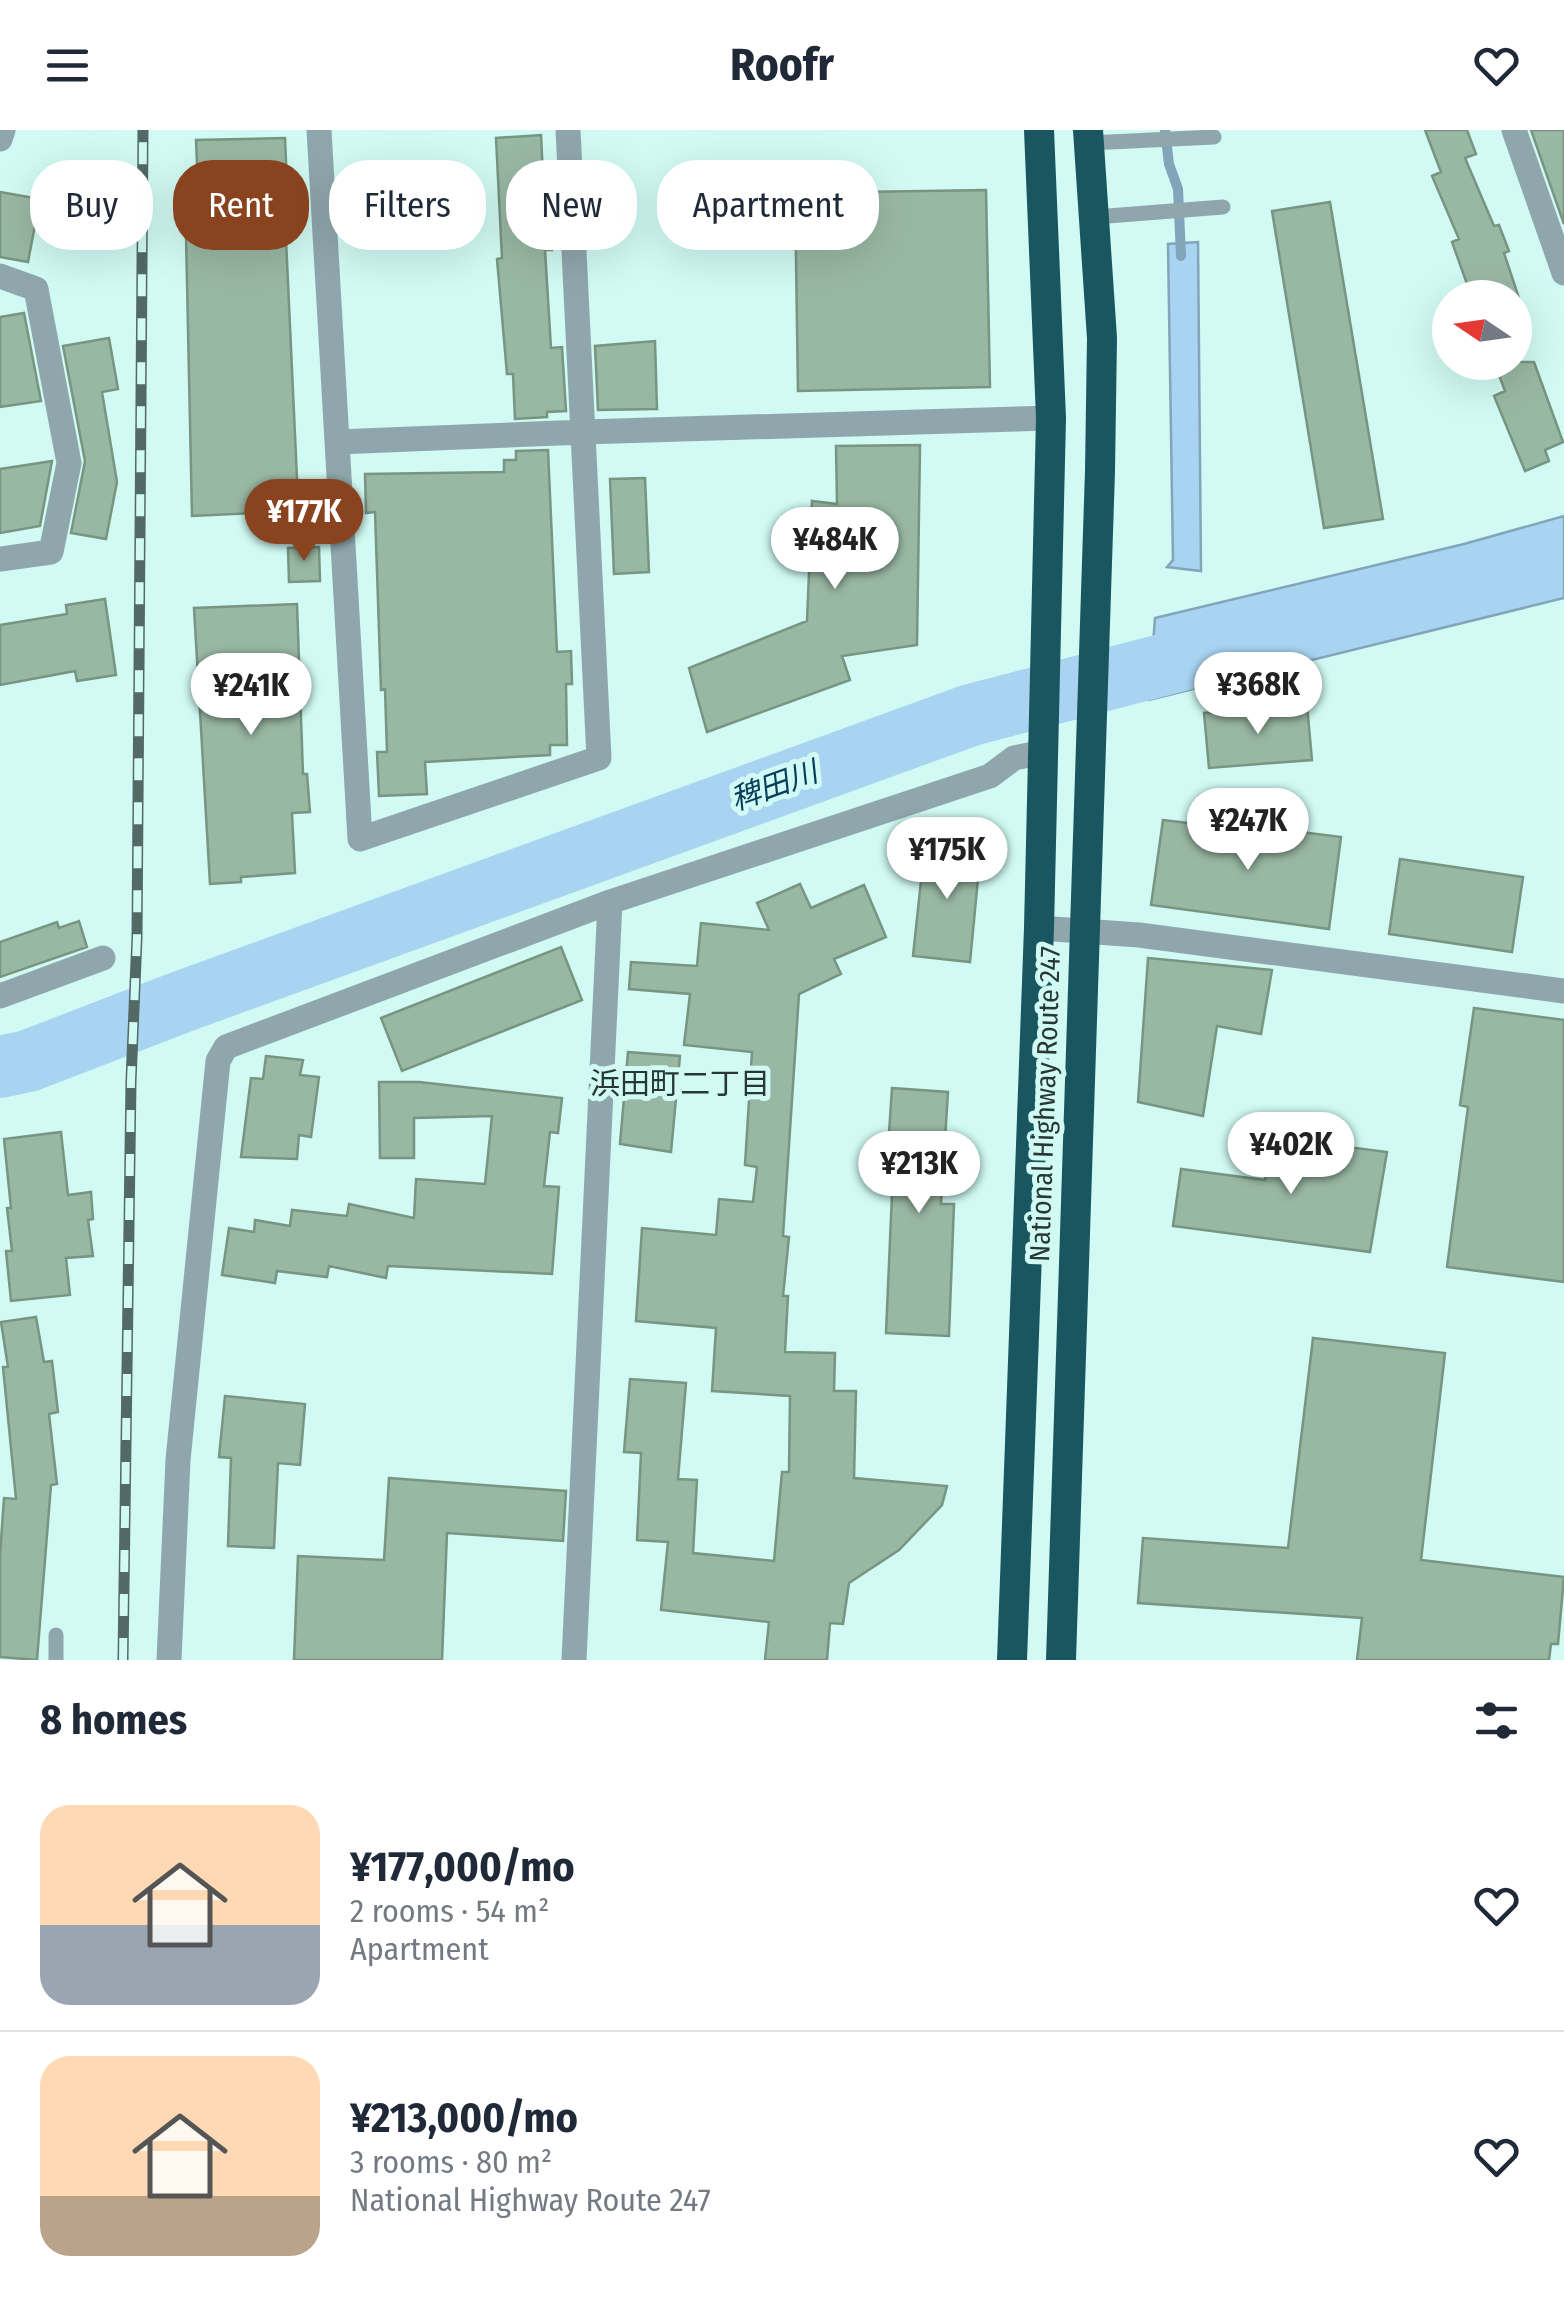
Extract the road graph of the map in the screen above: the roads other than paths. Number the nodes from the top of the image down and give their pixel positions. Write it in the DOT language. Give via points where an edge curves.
graph roads {
  1 [pos="3,130"];
  2 [pos="320,130"];
  3 [pos="568,130"];
  4 [pos="1038,130"];
  5 [pos="1514,130"];
  6 [pos="1089,136"];
  7 [pos="1214,137"];
  8 [pos="0,139"];
  9 [pos="1224,207"];
  10 [pos="1095,216"];
  11 [pos="1564,273"];
  12 [pos="0,276"];
  13 [pos="1051,418"];
  14 [pos="584,432"];
  15 [pos="337,442"];
  16 [pos="0,559"];
  17 [pos="1044,746"];
  18 [pos="610,902"];
  19 [pos="1040,928"];
  20 [pos="1083,929"];
  21 [pos="104,958"];
  22 [pos="1564,991"];
  23 [pos="0,996"];
  24 [pos="56,1635"];
  25 [pos="56,1660"];
  26 [pos="169,1660"];
  27 [pos="574,1660"];
  28 [pos="1012,1660"];
  29 [pos="1061,1660"];
  1 -- 8 [label="street"];
  2 -- 15 [label="street"];
  3 -- 14 [label="street"];
  4 -- 13 [label="highway, National Highway Route 247"];
  5 -- 11 [label="street"];
  6 -- 7 [label="lane"];
  6 -- 10 [label="highway, National Highway Route 247"];
  9 -- 10 [label="lane"];
  10 -- 20 [label="highway, National Highway Route 247" via="1102,338"];
  12 -- 16 [label="street" via="36,289 69,463 51,552"];
  13 -- 14 [label="street"];
  13 -- 17 [label="highway, National Highway Route 247"];
  14 -- 15 [label="street"];
  14 -- 15 [label="street" via="599,758 360,840"];
  17 -- 18 [label="street" via="990,776"];
  17 -- 19 [label="highway, National Highway Route 247"];
  18 -- 26 [label="street" via="226,1047 218,1060 180,1441"];
  18 -- 27 [label="street"];
  19 -- 20 [label="street"];
  19 -- 28 [label="highway, National Highway Route 247"];
  20 -- 22 [label="street"];
  20 -- 29 [label="highway, National Highway Route 247"];
  21 -- 23 [label="street"];
  24 -- 25 [label="lane"];
}
